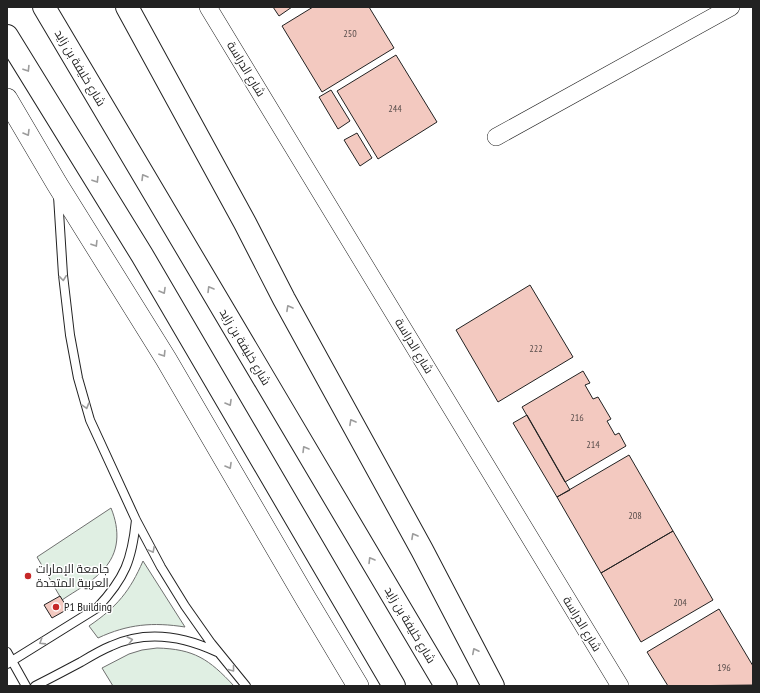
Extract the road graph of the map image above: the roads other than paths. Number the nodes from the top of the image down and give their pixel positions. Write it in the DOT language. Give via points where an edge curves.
graph roads {
  1 [pos="44,7"];
  2 [pos="127,7"];
  3 [pos="208,7"];
  4 [pos="732,7"];
  5 [pos="7,36"];
  6 [pos="7,99"];
  7 [pos="496,137"];
  8 [pos="57,184"];
  9 [pos="136,520"];
  10 [pos="7,652"];
  11 [pos="219,653"];
  12 [pos="10,662"];
  13 [pos="26,686"];
  14 [pos="35,686"];
  15 [pos="246,686"];
  16 [pos="358,686"];
  17 [pos="394,686"];
  18 [pos="446,686"];
  19 [pos="493,686"];
  20 [pos="620,686"];
  18 -- 1 [label="highway, شارع خليفة بن زايد, one-way"];
  19 -- 2 [label="highway, one-way" via="422,550 284,299 242,216"];
  3 -- 20 [label="street, شارع الدراسة"];
  4 -- 7 [label="street"];
  5 -- 17 [label="highway, one-way" via="142,255"];
  6 -- 8 [label="street, one-way"];
  8 -- 9 [label="lane, one-way" via="63,275 78,378 90,420"];
  8 -- 16 [label="street, one-way" via="166,359"];
  9 -- 11 [label="lane, one-way" via="185,606"];
  9 -- 12 [label="lane, one-way" via="128,563 123,575 107,597 97,608"];
  10 -- 12 [label="lane"];
  14 -- 11 [label="lane, one-way" via="111,646 139,638 171,637 203,645"];
  11 -- 15 [label="lane, one-way"];
  12 -- 13 [label="lane"];
}
